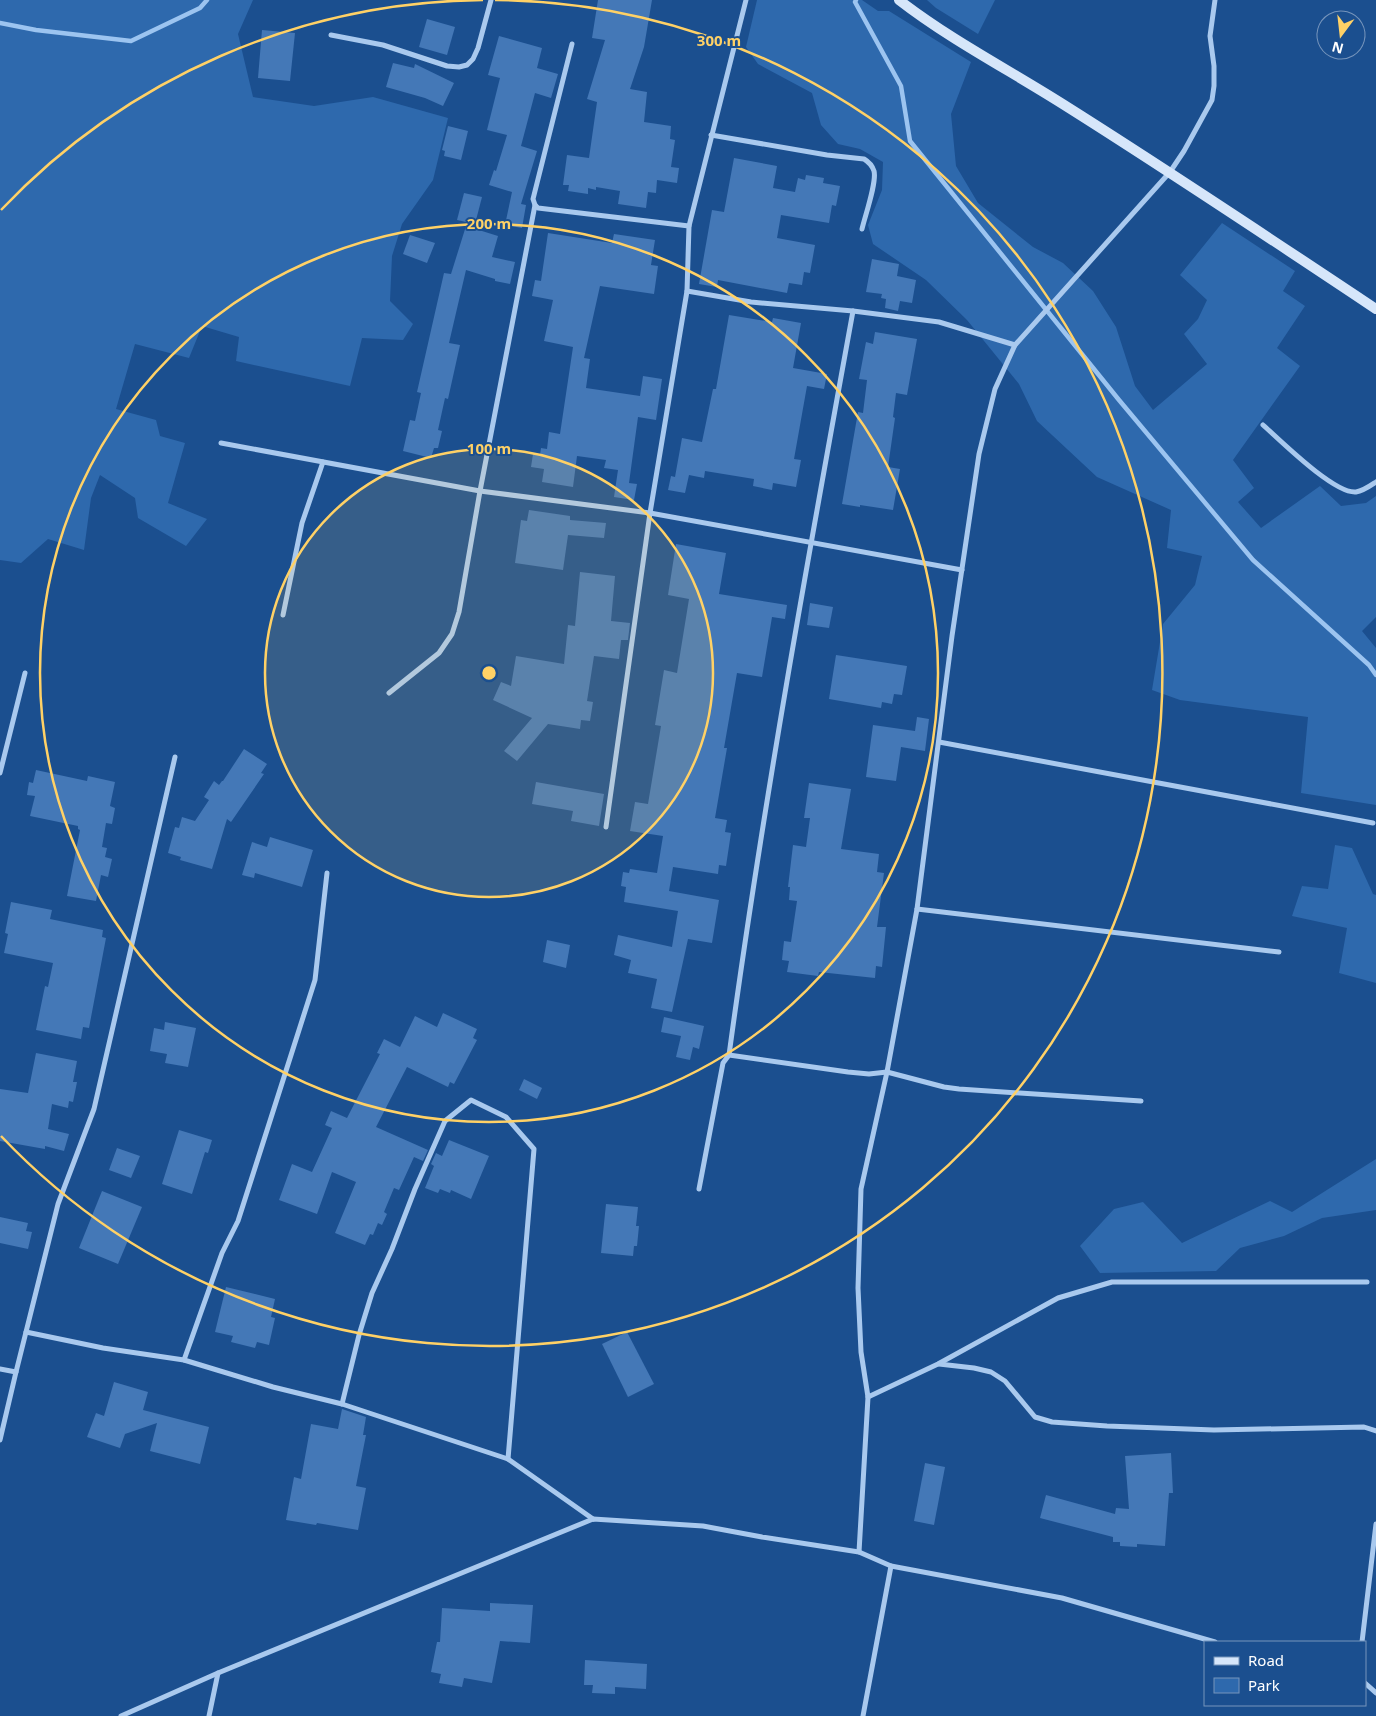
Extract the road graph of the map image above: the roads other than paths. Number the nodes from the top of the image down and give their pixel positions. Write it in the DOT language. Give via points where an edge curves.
graph roads {
  1 [pos="492,0"];
  2 [pos="746,0"];
  3 [pos="899,0"];
  4 [pos="1215,0"];
  5 [pos="331,35"];
  6 [pos="572,44"];
  7 [pos="711,135"];
  8 [pos="1170,172"];
  9 [pos="534,205"];
  10 [pos="689,226"];
  11 [pos="862,229"];
  12 [pos="687,291"];
  13 [pos="1376,309"];
  14 [pos="853,310"];
  15 [pos="1015,345"];
  16 [pos="1263,425"];
  17 [pos="220,443"];
  18 [pos="323,462"];
  19 [pos="1376,482"];
  20 [pos="480,491"];
  21 [pos="650,513"];
  22 [pos="810,542"];
  23 [pos="962,570"];
  24 [pos="283,616"];
  25 [pos="25,673"];
  26 [pos="389,693"];
  27 [pos="939,742"];
  28 [pos="175,757"];
  29 [pos="0,774"];
  30 [pos="1373,823"];
  31 [pos="606,827"];
  32 [pos="327,873"];
  33 [pos="918,909"];
  34 [pos="1279,952"];
  35 [pos="728,1055"];
  36 [pos="886,1072"];
  37 [pos="1141,1101"];
  38 [pos="699,1190"];
  39 [pos="1367,1282"];
  40 [pos="26,1332"];
  41 [pos="184,1360"];
  42 [pos="938,1364"];
  43 [pos="0,1369"];
  44 [pos="16,1372"];
  45 [pos="868,1397"];
  46 [pos="342,1404"];
  47 [pos="1376,1431"];
  48 [pos="0,1440"];
  49 [pos="508,1459"];
  50 [pos="593,1519"];
  51 [pos="1376,1524"];
  52 [pos="859,1552"];
  53 [pos="891,1566"];
  54 [pos="1212,1641"];
  55 [pos="1362,1641"];
  56 [pos="218,1673"];
  57 [pos="1366,1684"];
  58 [pos="1376,1693"];
  59 [pos="120,1716"];
  60 [pos="209,1716"];
  61 [pos="863,1716"];
  1 -- 5 [label="street" via="473,59 467,66 459,68 383,45"];
  2 -- 7 [label="street"];
  3 -- 8 [label="street"];
  4 -- 8 [label="street" via="1210,36 1214,66 1212,100"];
  6 -- 9 [label="street"];
  7 -- 10 [label="street"];
  7 -- 11 [label="street" via="870,162 875,173 874,182"];
  8 -- 13 [label="street"];
  8 -- 15 [label="street"];
  9 -- 10 [label="street"];
  9 -- 20 [label="street"];
  10 -- 12 [label="street"];
  12 -- 14 [label="street" via="751,302"];
  12 -- 21 [label="street"];
  14 -- 15 [label="street" via="939,322"];
  14 -- 22 [label="street"];
  15 -- 23 [label="street" via="995,389 978,454"];
  16 -- 19 [label="street" via="1325,479 1346,491 1356,492"];
  17 -- 18 [label="street"];
  18 -- 20 [label="street"];
  18 -- 24 [label="street" via="302,523"];
  20 -- 21 [label="street"];
  20 -- 26 [label="street" via="459,612 452,634 439,653"];
  21 -- 22 [label="street"];
  21 -- 31 [label="street"];
  22 -- 23 [label="street"];
  22 -- 35 [label="street"];
  23 -- 27 [label="street"];
  25 -- 29 [label="street"];
  27 -- 30 [label="street"];
  27 -- 33 [label="street"];
  28 -- 40 [label="street" via="94,1108 58,1204"];
  32 -- 41 [label="street" via="315,980 238,1221 222,1253"];
  33 -- 34 [label="street"];
  33 -- 36 [label="street"];
  35 -- 36 [label="street" via="848,1072"];
  35 -- 38 [label="street" via="723,1062"];
  36 -- 37 [label="street" via="944,1088"];
  36 -- 45 [label="street" via="861,1189 858,1288 861,1352"];
  39 -- 42 [label="street" via="1112,1282 1058,1298"];
  40 -- 41 [label="street"];
  40 -- 44 [label="street"];
  41 -- 46 [label="street"];
  42 -- 45 [label="street"];
  42 -- 47 [label="street" via="991,1372 1006,1381 1034,1417 1052,1422 1214,1430 1364,1427"];
  43 -- 44 [label="street"];
  44 -- 48 [label="street"];
  45 -- 52 [label="street"];
  46 -- 49 [label="street"];
  46 -- 49 [label="street" via="372,1293 415,1189 445,1121 472,1100 506,1117 534,1148"];
  49 -- 50 [label="street"];
  50 -- 52 [label="street" via="703,1526"];
  50 -- 56 [label="street"];
  51 -- 55 [label="street"];
  52 -- 53 [label="street"];
  53 -- 54 [label="street" via="1062,1598"];
  53 -- 61 [label="street"];
  56 -- 59 [label="street"];
  56 -- 60 [label="street"];
  57 -- 58 [label="street"];
}
